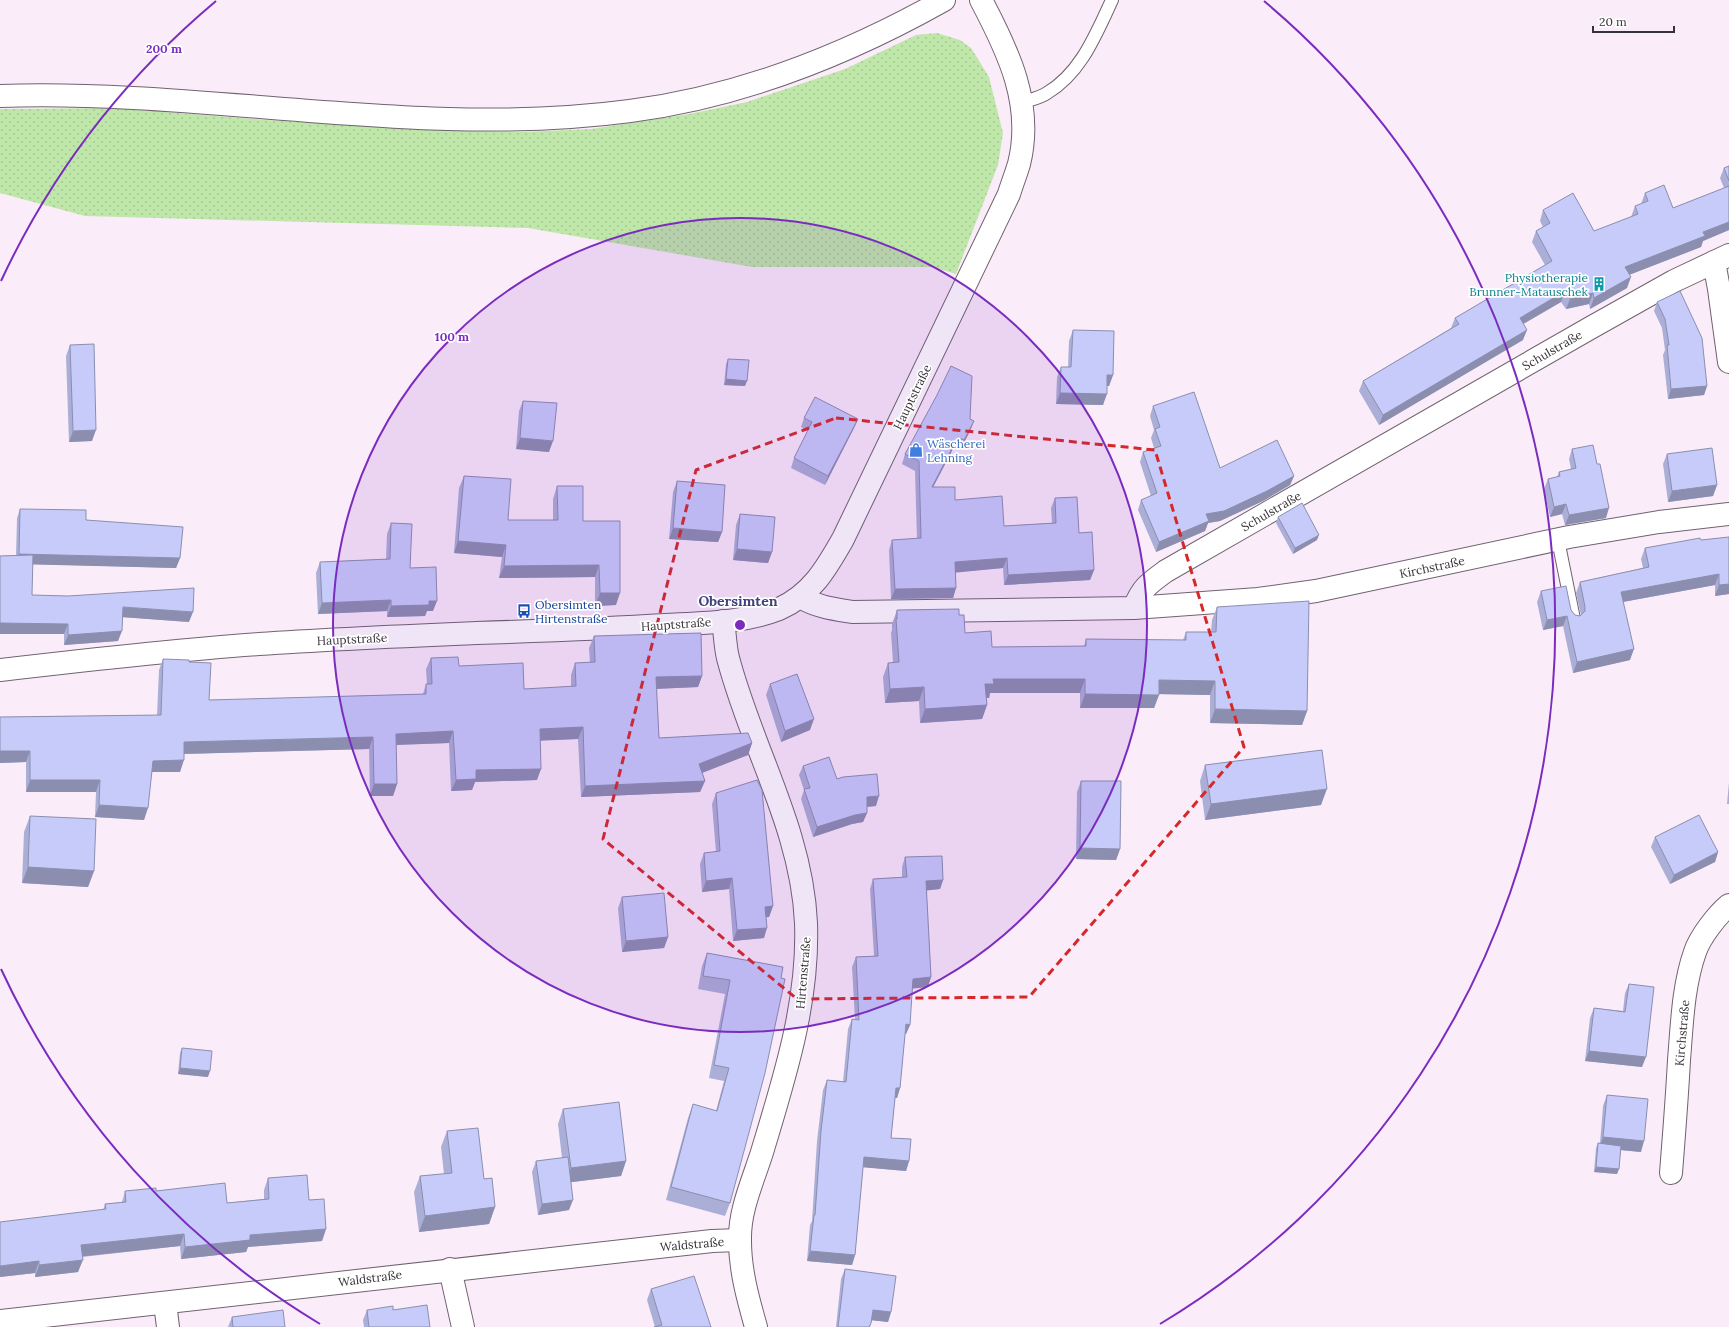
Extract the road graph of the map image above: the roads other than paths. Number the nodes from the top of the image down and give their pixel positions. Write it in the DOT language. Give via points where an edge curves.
graph roads {
  1 [pos="944,0"];
  2 [pos="981,0"];
  3 [pos="1112,0"];
  4 [pos="0,96"];
  5 [pos="1021,103"];
  6 [pos="1721,258"];
  7 [pos="1729,362"];
  8 [pos="1729,514"];
  9 [pos="1558,540"];
  10 [pos="800,597"];
  11 [pos="1134,608"];
  12 [pos="1574,619"];
  13 [pos="723,621"];
  14 [pos="0,670"];
  15 [pos="1729,905"];
  16 [pos="1671,1173"];
  17 [pos="740,1240"];
  18 [pos="450,1269"];
  19 [pos="165,1303"];
  20 [pos="0,1321"];
  21 [pos="168,1327"];
  22 [pos="463,1327"];
  23 [pos="756,1327"];
  1 -- 4 [label="street" via="885,31 788,72 689,100 632,111 587,116 461,120 154,99"];
  2 -- 5 [label="street, Hauptstraße" via="1006,50 1016,76"];
  3 -- 5 [label="lane" via="1088,50 1066,79 1046,94"];
  5 -- 10 [label="street, Hauptstraße" via="1019,163 1009,194 843,539 826,570"];
  6 -- 7 [label="street, Schulstraße" via="1719,288"];
  6 -- 11 [label="street, Schulstraße" via="1592,327 1166,571 1140,593"];
  8 -- 9 [label="street, Kirchstraße" via="1659,522"];
  9 -- 11 [label="street, Kirchstraße" via="1316,591 1258,599"];
  9 -- 12 [label="lane"];
  10 -- 11 [label="street" via="827,609 852,612"];
  10 -- 13 [label="street, Hauptstraße" via="779,608 750,618"];
  13 -- 14 [label="street, Hauptstraße" via="260,644"];
  13 -- 17 [label="street, Hirtenstraße" via="736,685 788,829 802,882 806,924 805,970 799,1015 789,1061 743,1209"];
  15 -- 16 [label="street, Kirchstraße" via="1695,950 1688,976 1682,1016"];
  17 -- 18 [label="street, Waldstraße"];
  17 -- 23 [label="street, Hirtenstraße" via="742,1270"];
  18 -- 19 [label="street, Waldstraße"];
  18 -- 22 [label="street"];
  19 -- 20 [label="street, Waldstraße"];
  19 -- 21 [label="street"];
}
